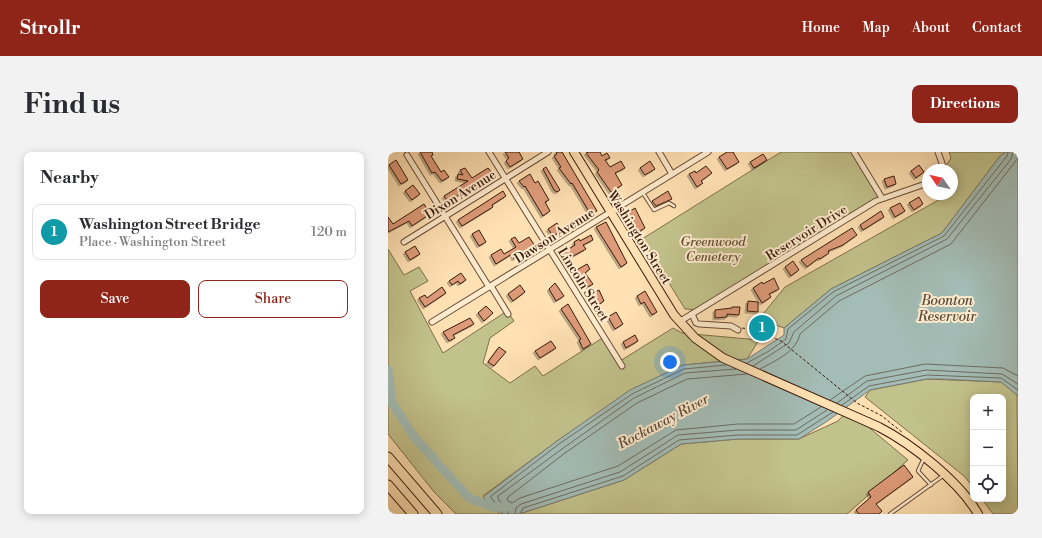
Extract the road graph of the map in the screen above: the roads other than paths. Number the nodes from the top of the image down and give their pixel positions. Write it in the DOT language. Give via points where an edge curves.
graph roads {
  1 [pos="489,152"];
  2 [pos="548,152"];
  3 [pos="574,152"];
  4 [pos="659,152"];
  5 [pos="708,152"];
  6 [pos="854,152"];
  7 [pos="938,152"];
  8 [pos="407,155"];
  9 [pos="942,164"];
  10 [pos="672,174"];
  11 [pos="506,178"];
  12 [pos="922,185"];
  13 [pos="643,192"];
  14 [pos="882,198"];
  15 [pos="674,206"];
  16 [pos="611,212"];
  17 [pos="445,215"];
  18 [pos="404,242"];
  19 [pos="550,250"];
  20 [pos="490,287"];
  21 [pos="508,314"];
  22 [pos="692,314"];
  23 [pos="432,322"];
  24 [pos="679,322"];
  25 [pos="738,330"];
  26 [pos="622,366"];
  27 [pos="388,457"];
  28 [pos="924,458"];
  29 [pos="944,475"];
  30 [pos="388,485"];
  31 [pos="931,485"];
  32 [pos="413,514"];
  33 [pos="437,514"];
  34 [pos="890,514"];
  35 [pos="978,514"];
  1 -- 11 [label="street, Lincoln Street"];
  2 -- 11 [label="street, Dixon Avenue"];
  3 -- 16 [label="main road, Washington Street"];
  4 -- 10 [label="street"];
  5 -- 10 [label="street, Dawson Avenue"];
  6 -- 14 [label="street"];
  7 -- 9 [label="street"];
  8 -- 17 [label="street"];
  10 -- 13 [label="street, Dawson Avenue"];
  11 -- 17 [label="street, Dixon Avenue"];
  11 -- 19 [label="street, Lincoln Street"];
  12 -- 14 [label="street, Reservoir Drive"];
  13 -- 15 [label="lane" via="654,210 670,203"];
  13 -- 16 [label="street, Dawson Avenue"];
  14 -- 22 [label="street, Reservoir Drive"];
  16 -- 19 [label="street, Dawson Avenue"];
  16 -- 24 [label="main road, Washington Street"];
  17 -- 18 [label="street, Dixon Avenue"];
  17 -- 20 [label="street"];
  19 -- 20 [label="street, Dawson Avenue"];
  19 -- 26 [label="street, Lincoln Street"];
  20 -- 21 [label="street"];
  20 -- 23 [label="street, Dawson Avenue"];
  22 -- 24 [label="street, Reservoir Drive"];
  22 -- 25 [label="street" via="696,323 731,326"];
  24 -- 28 [label="main road, Washington Street" via="708,349 730,362 864,420 901,440"];
  27 -- 33 [label="highway"];
  28 -- 29 [label="main road, Washington Street"];
  28 -- 31 [label="lane" via="918,471"];
  29 -- 31 [label="lane"];
  29 -- 35 [label="main road, Washington Street" via="966,497"];
  30 -- 32 [label="highway"];
  31 -- 34 [label="lane"];
}
